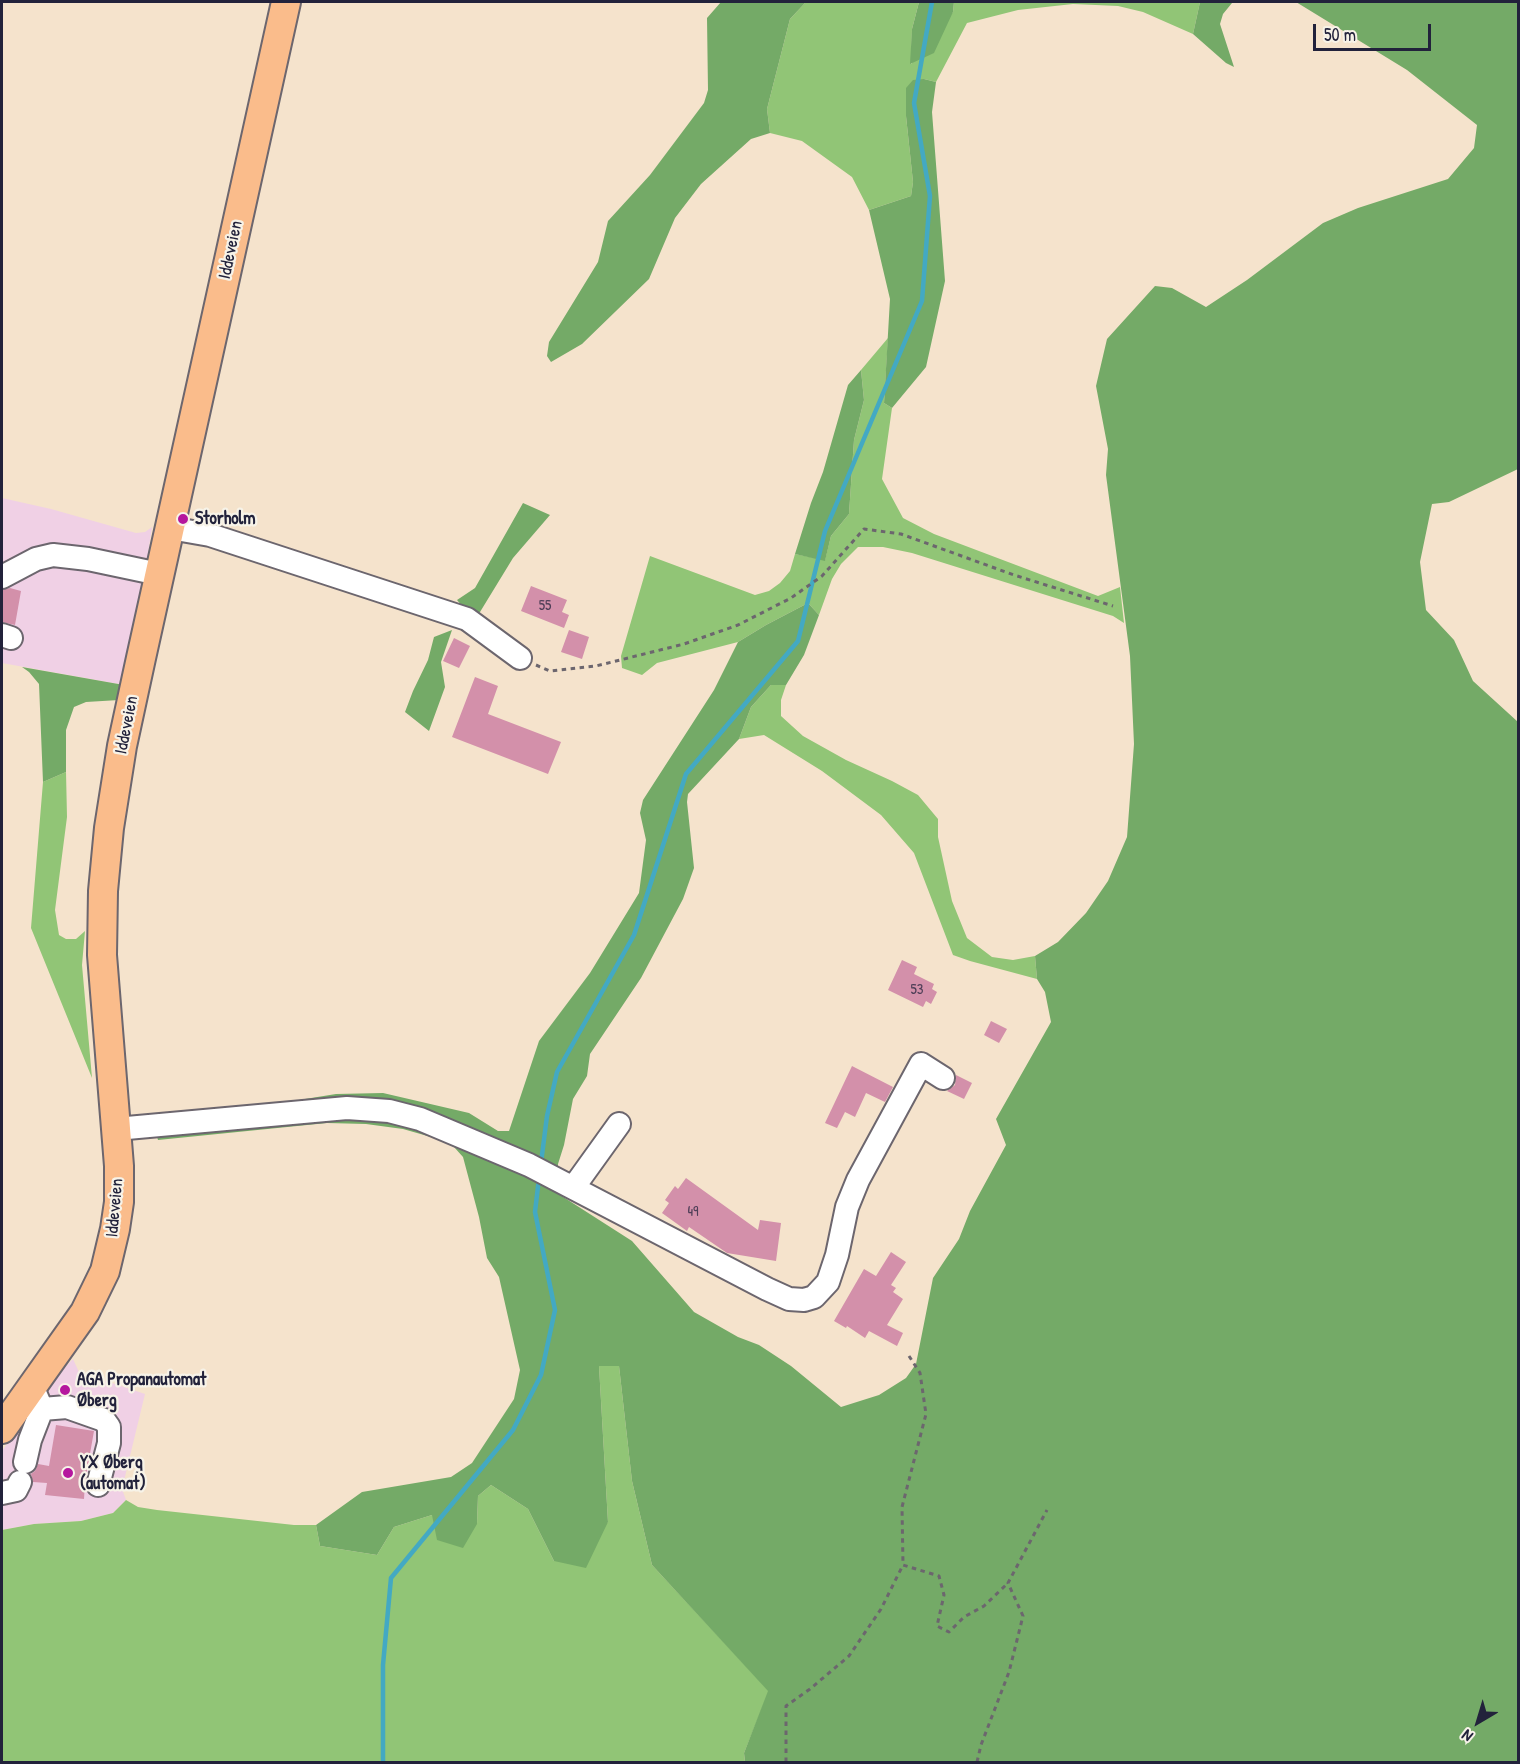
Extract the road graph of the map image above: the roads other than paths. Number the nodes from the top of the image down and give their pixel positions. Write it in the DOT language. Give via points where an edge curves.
graph roads {
  1 [pos="286,2"];
  2 [pos="170,528"];
  3 [pos="159,574"];
  4 [pos="2,577"];
  5 [pos="520,658"];
  6 [pos="943,1078"];
  7 [pos="619,1124"];
  8 [pos="116,1129"];
  9 [pos="573,1188"];
  10 [pos="37,1398"];
  11 [pos="2,1430"];
  12 [pos="16,1479"];
  13 [pos="98,1485"];
  1 -- 2 [label="main road, Iddeveien"];
  2 -- 3 [label="main road, Iddeveien"];
  2 -- 5 [label="street" via="210,535 467,619"];
  3 -- 4 [label="street" via="52,555"];
  3 -- 8 [label="main road, Iddeveien" via="122,746 104,891 102,955"];
  6 -- 9 [label="street" via="921,1064 858,1180 828,1282 814,1297 804,1300 789,1299 767,1289"];
  7 -- 9 [label="street"];
  8 -- 9 [label="street" via="367,1108 420,1119 468,1137"];
  8 -- 10 [label="main road, Iddeveien" via="119,1202 110,1255 98,1287"];
  10 -- 11 [label="main road, Iddeveien"];
  10 -- 12 [label="street" via="30,1440"];
  10 -- 13 [label="street" via="104,1420 110,1427"];
}
